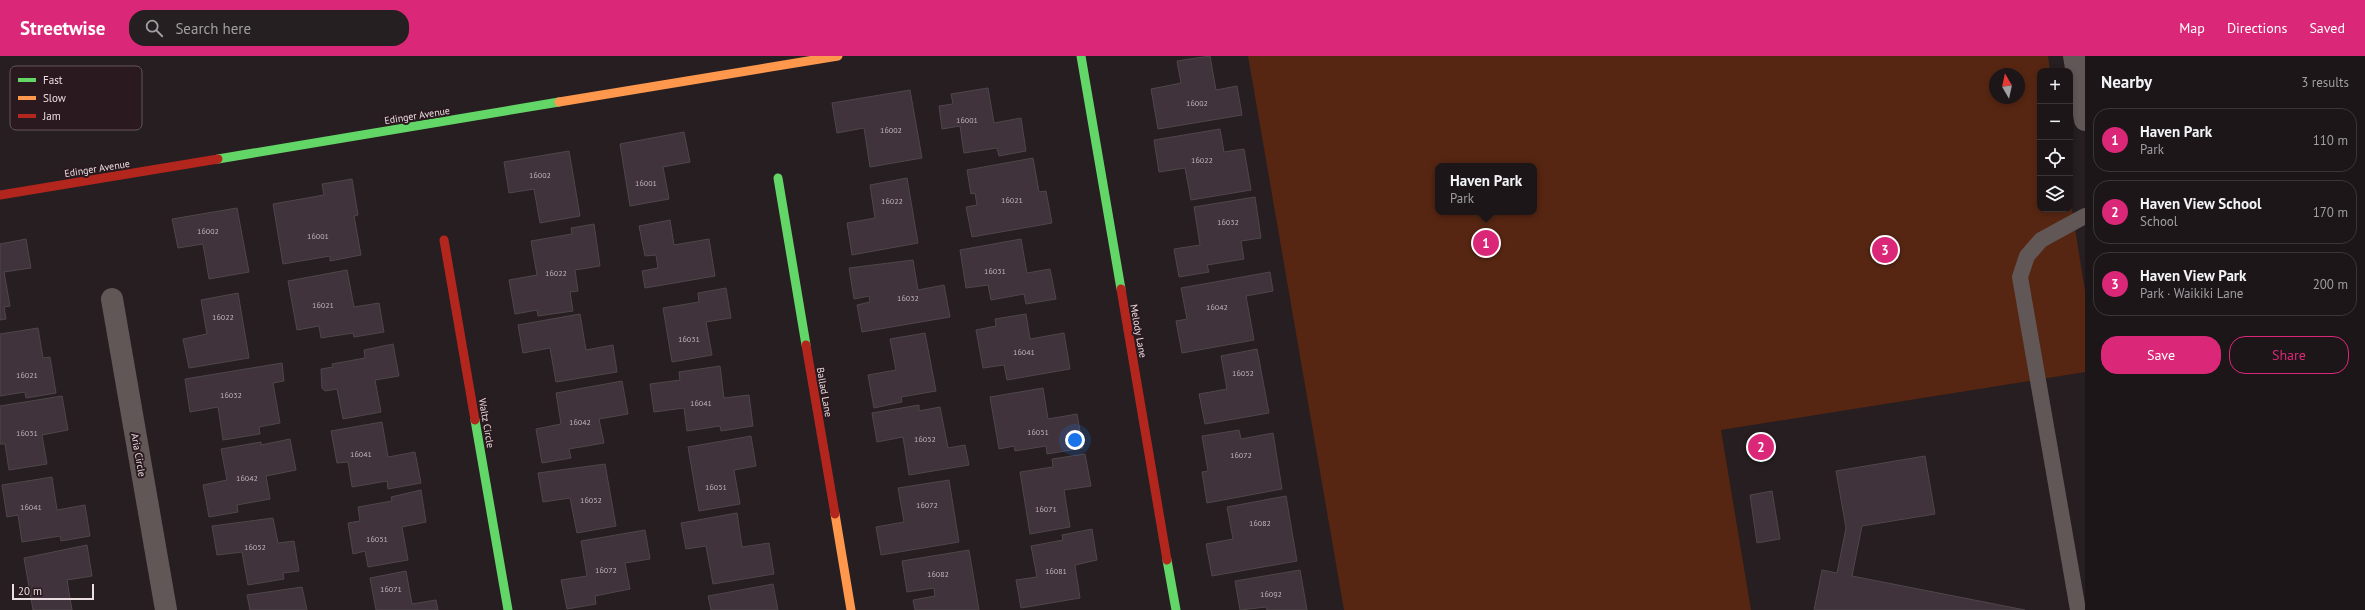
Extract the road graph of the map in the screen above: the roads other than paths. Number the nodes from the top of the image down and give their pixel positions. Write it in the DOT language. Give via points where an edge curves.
graph roads {
  1 [pos="838,56"];
  2 [pos="1081,56"];
  3 [pos="2074,56"];
  4 [pos="2085,120"];
  5 [pos="778,178"];
  6 [pos="0,195"];
  7 [pos="2085,216"];
  8 [pos="444,240"];
  9 [pos="112,299"];
  10 [pos="166,610"];
  11 [pos="508,610"];
  12 [pos="851,610"];
  13 [pos="1176,610"];
  14 [pos="2078,610"];
  1 -- 6 [label="street, Edinger Avenue"];
  2 -- 13 [label="street, Melody Lane"];
  3 -- 4 [label="street"];
  5 -- 12 [label="street, Ballad Lane"];
  7 -- 14 [label="lane" via="2041,240 2027,256 2020,277"];
  8 -- 11 [label="street, Waltz Circle"];
  9 -- 10 [label="street, Aria Circle"];
}
